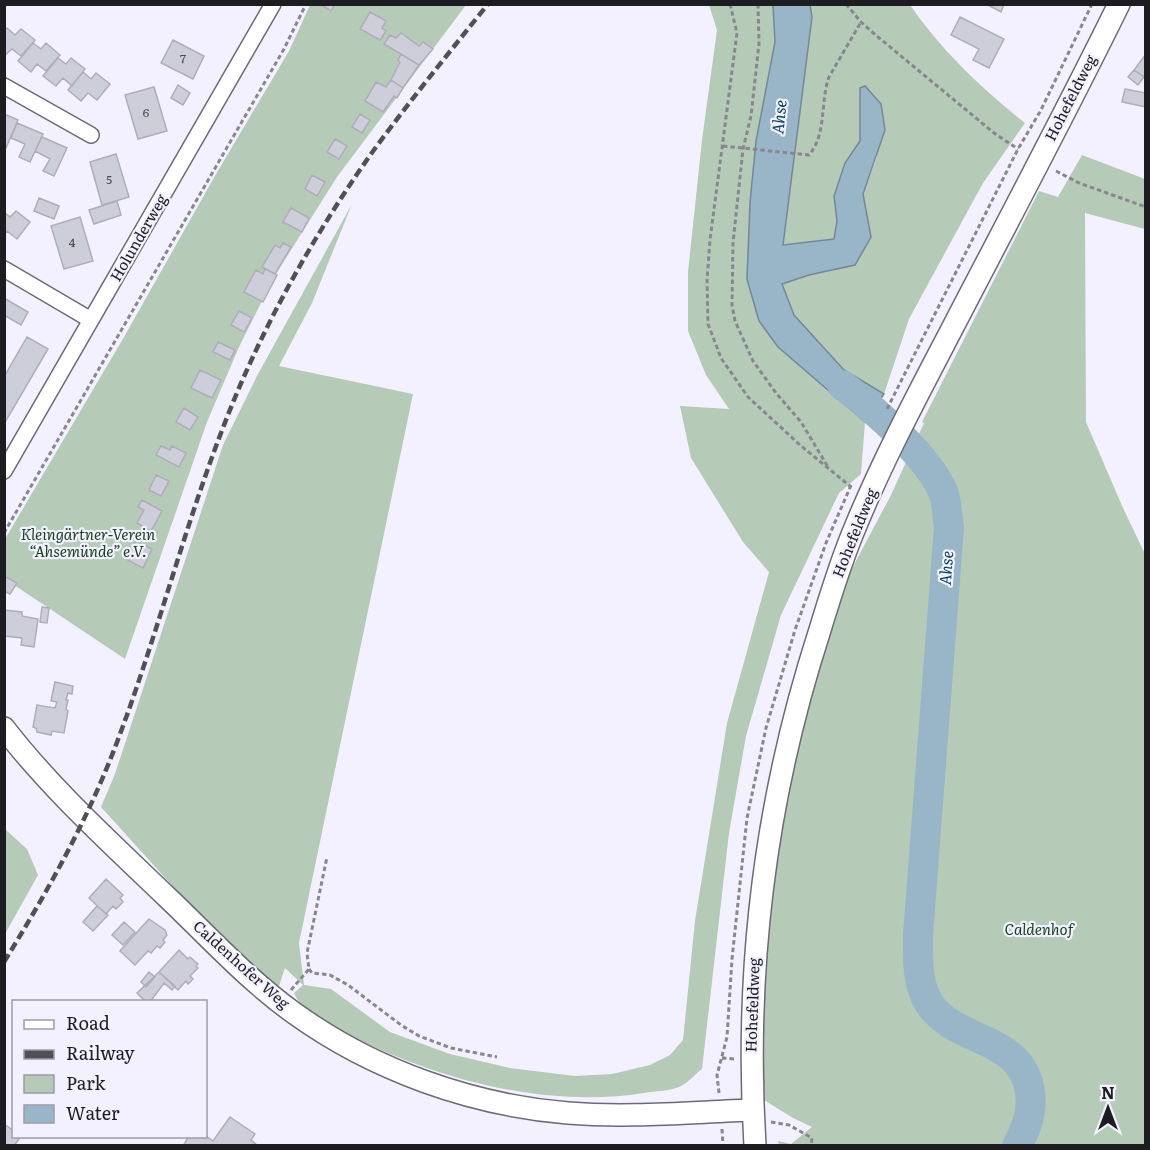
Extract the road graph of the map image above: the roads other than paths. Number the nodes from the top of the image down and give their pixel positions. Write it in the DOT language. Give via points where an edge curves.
graph roads {
  1 [pos="273,4"];
  2 [pos="1119,4"];
  3 [pos="4,86"];
  4 [pos="91,135"];
  5 [pos="4,269"];
  6 [pos="91,320"];
  7 [pos="4,471"];
  8 [pos="4,728"];
  9 [pos="753,1116"];
  10 [pos="756,1146"];
  1 -- 6 [label="street, Holunderweg"];
  2 -- 9 [label="main road, Hohefeldweg" via="873,490 852,535 806,674 771,825 757,927 752,991"];
  3 -- 4 [label="street"];
  5 -- 6 [label="street"];
  6 -- 7 [label="street, Holunderweg"];
  8 -- 9 [label="main road, Caldenhofer Weg" via="85,818 250,978 337,1042 437,1085 481,1099 538,1110"];
  9 -- 10 [label="main road"];
}
